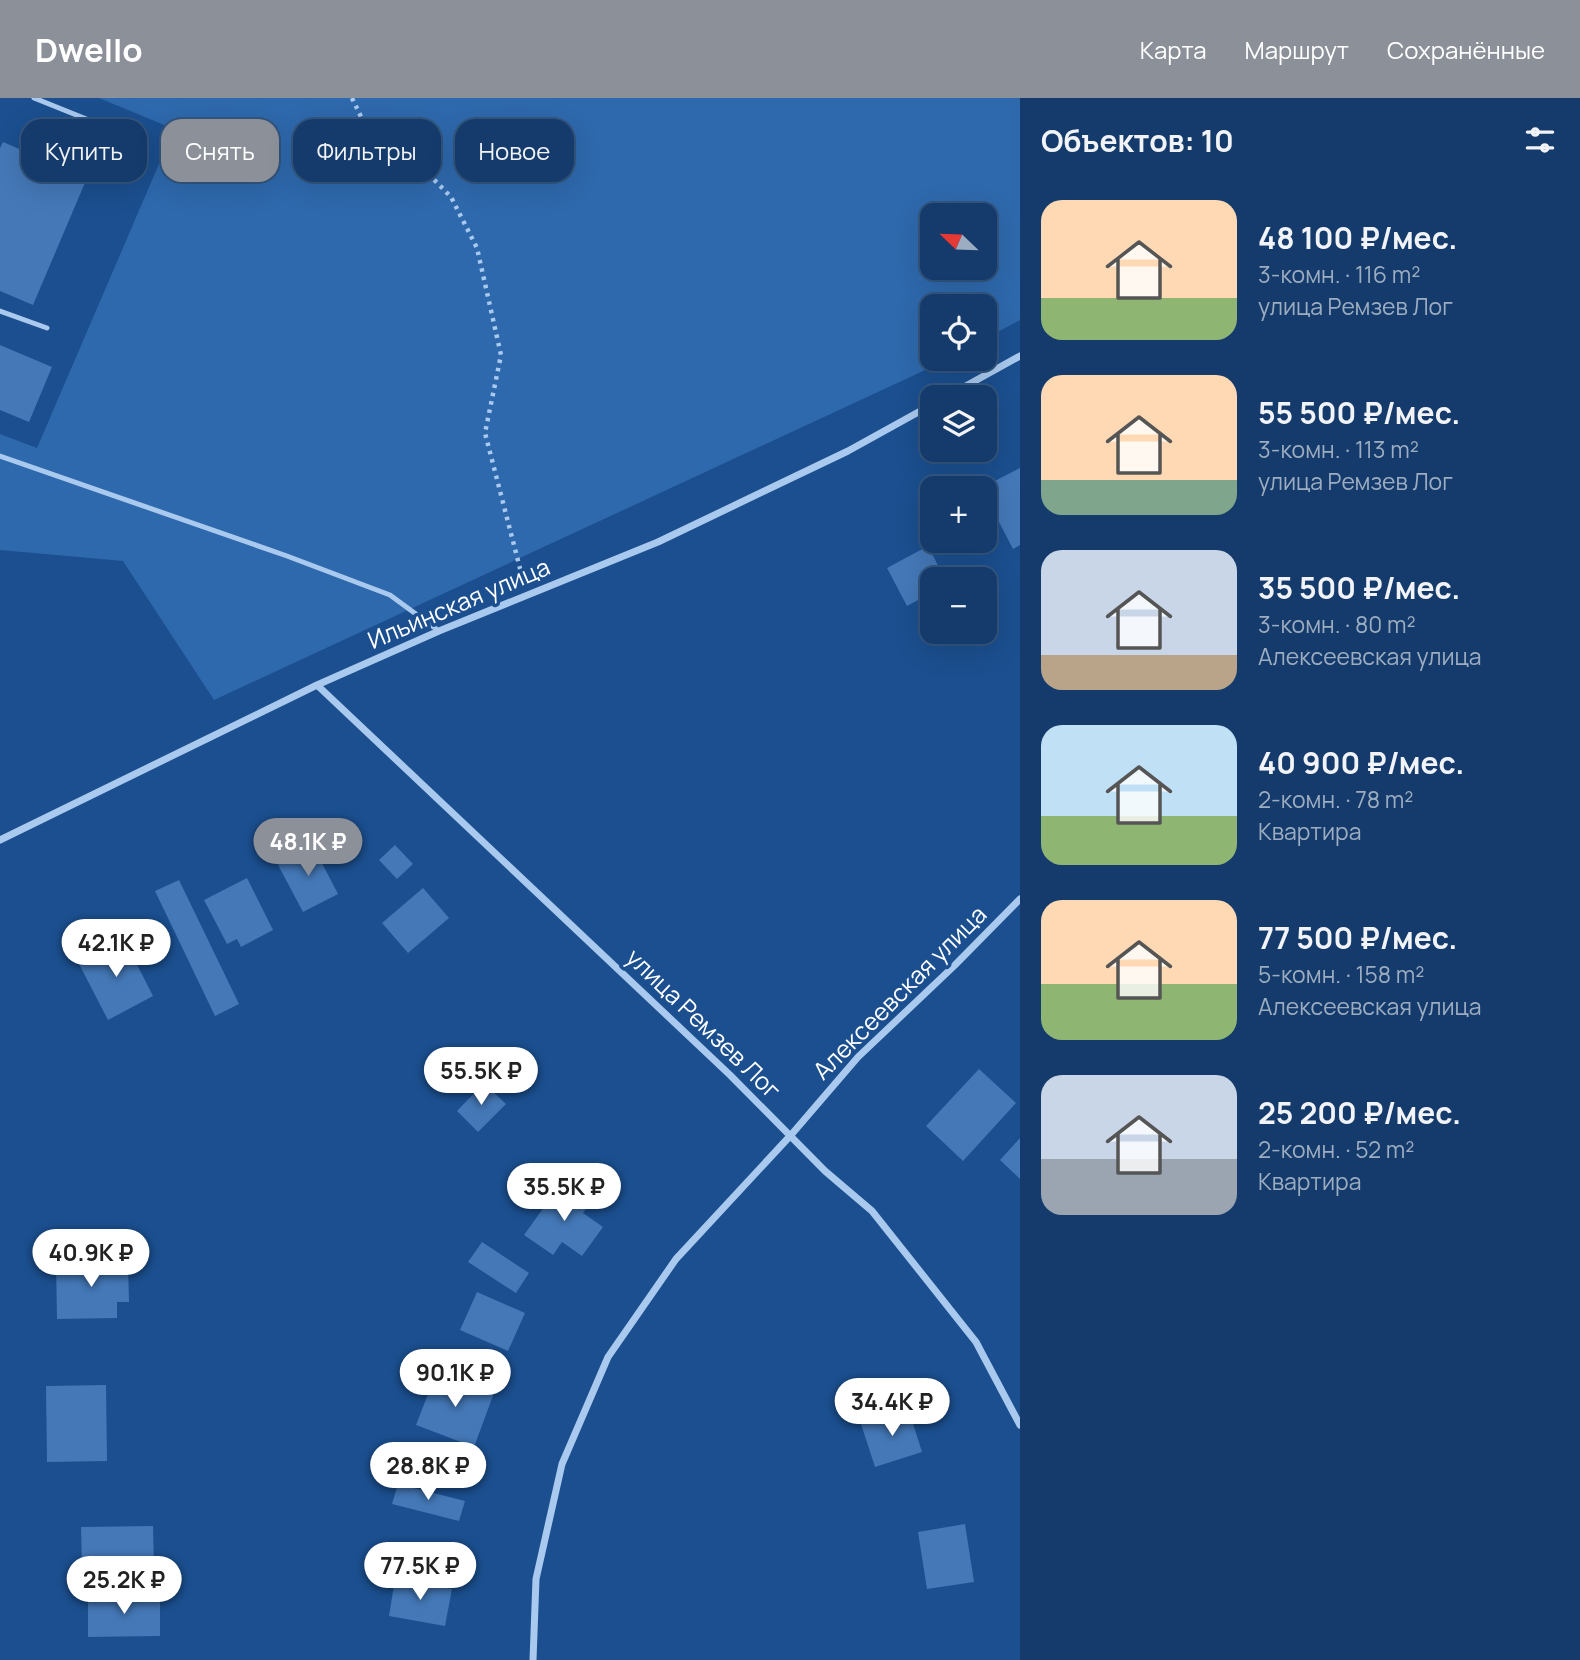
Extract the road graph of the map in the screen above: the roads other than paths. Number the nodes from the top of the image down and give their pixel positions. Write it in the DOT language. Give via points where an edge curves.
graph roads {
  1 [pos="34,98"];
  2 [pos="85,119"];
  3 [pos="0,311"];
  4 [pos="47,328"];
  5 [pos="1020,356"];
  6 [pos="968,385"];
  7 [pos="920,411"];
  8 [pos="0,456"];
  9 [pos="439,631"];
  10 [pos="317,685"];
  11 [pos="0,840"];
  12 [pos="1020,899"];
  13 [pos="791,1135"];
  14 [pos="1020,1425"];
  15 [pos="533,1660"];
  1 -- 2 [label="lane"];
  3 -- 4 [label="lane"];
  5 -- 6 [label="street"];
  7 -- 9 [label="street, Ильинская улица" via="658,542"];
  8 -- 9 [label="lane" via="390,595"];
  9 -- 10 [label="street, Ильинская улица"];
  10 -- 11 [label="street, Ильинская улица"];
  10 -- 13 [label="street, улица Ремзев Лог"];
  12 -- 13 [label="street, Алексеевская улица" via="858,1057"];
  13 -- 14 [label="street, улица Ремзев Лог" via="872,1211 914,1263 976,1342"];
  13 -- 15 [label="street, Алексеевская улица" via="676,1259 608,1357 562,1464 536,1579"];
}
